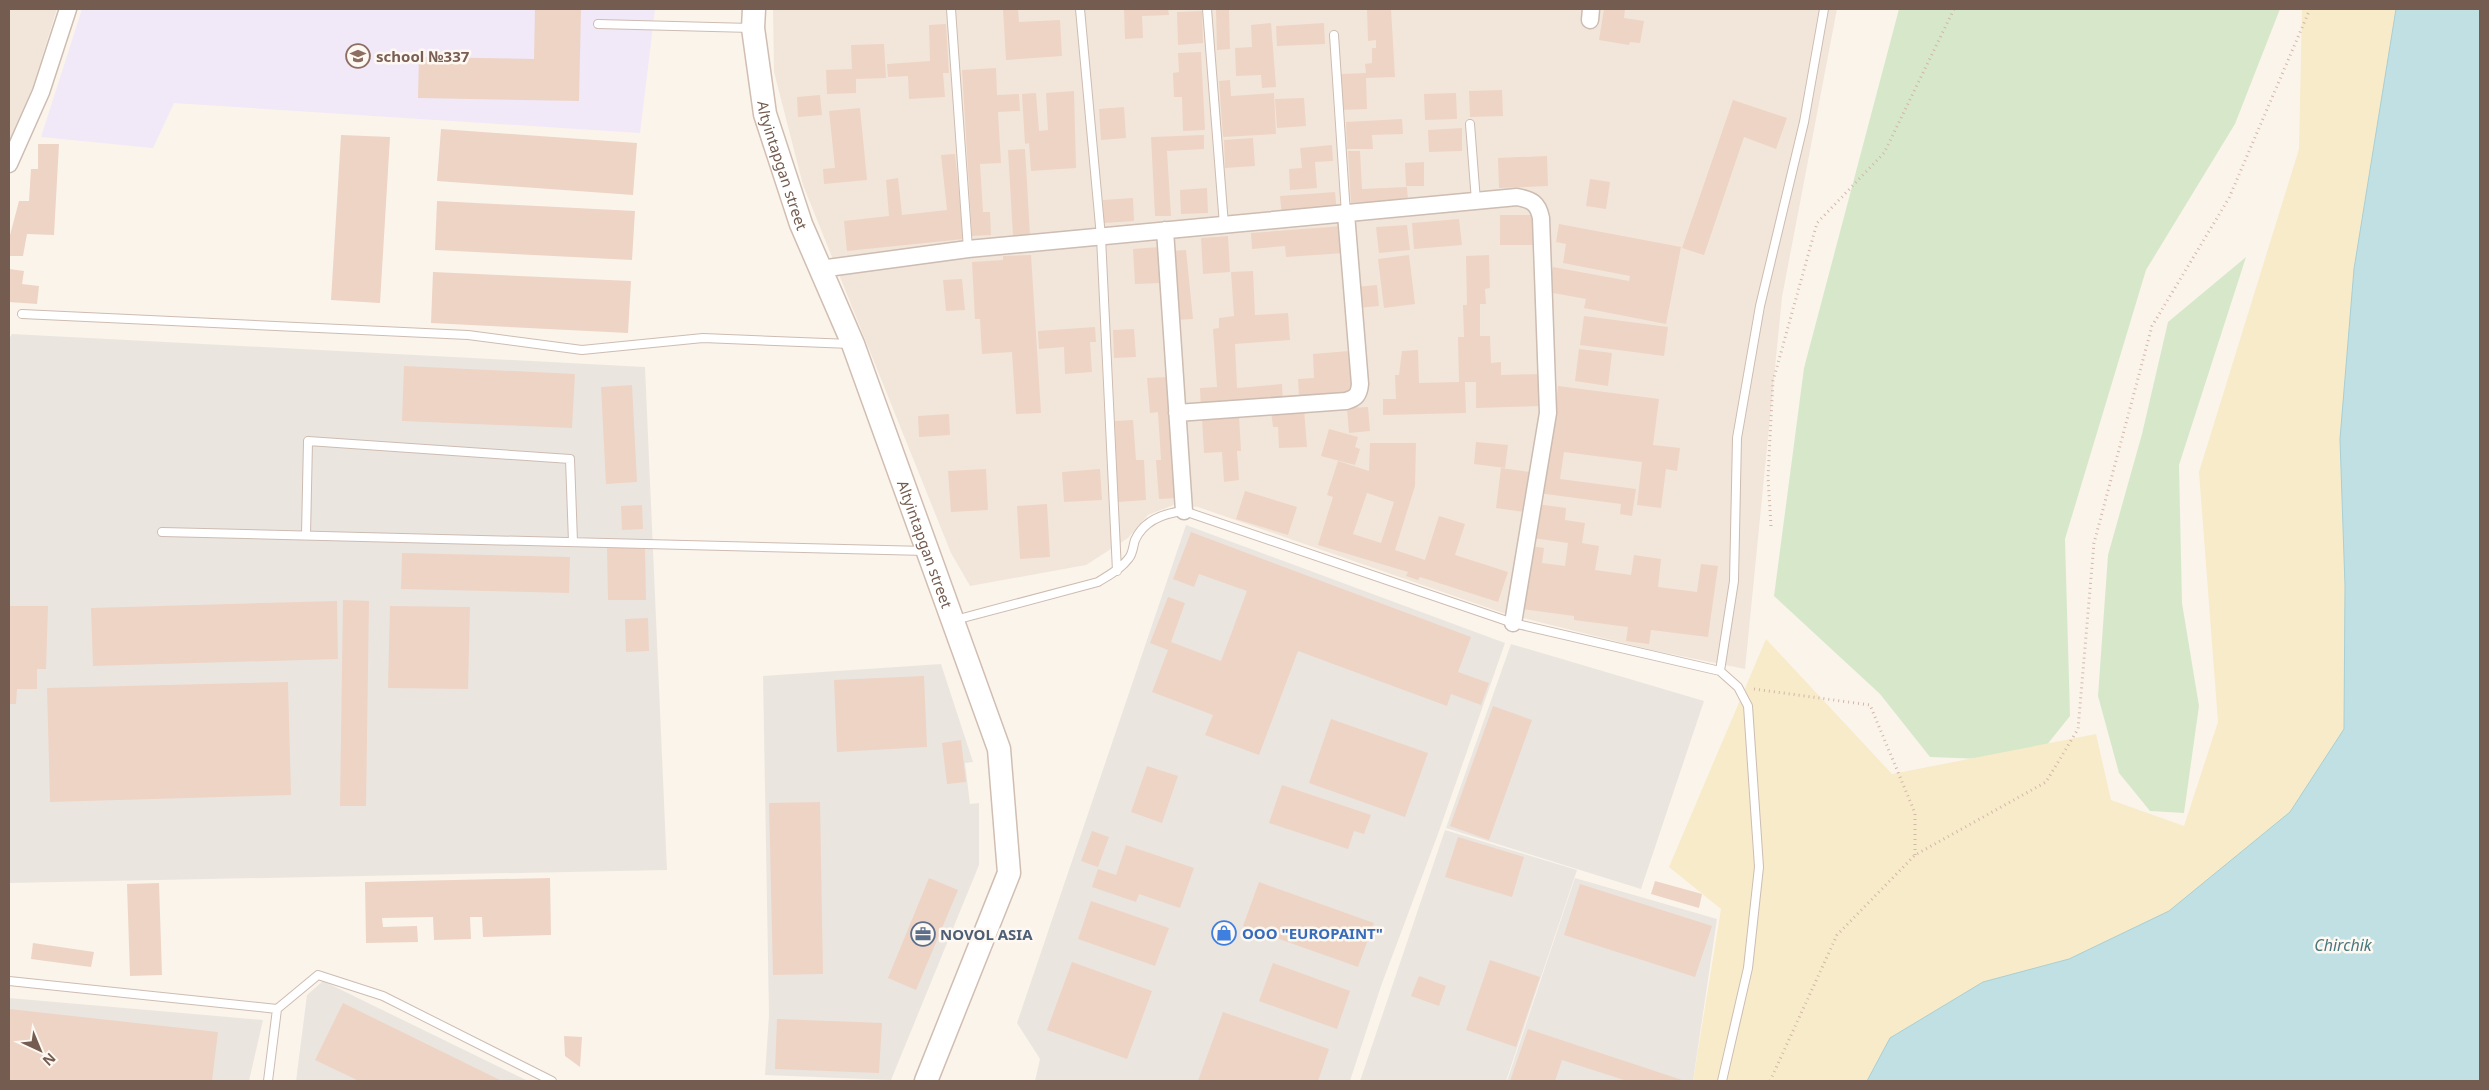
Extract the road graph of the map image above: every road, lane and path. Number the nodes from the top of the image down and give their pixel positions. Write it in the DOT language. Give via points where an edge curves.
graph roads {
  1 [pos="68,9"];
  2 [pos="951,9"];
  3 [pos="1080,9"];
  4 [pos="1207,9"];
  5 [pos="1824,9"];
  6 [pos="1954,9"];
  7 [pos="2310,9"];
  8 [pos="753,18"];
  9 [pos="598,24"];
  10 [pos="1334,35"];
  11 [pos="1470,124"];
  12 [pos="9,164"];
  13 [pos="1476,201"];
  14 [pos="1346,214"];
  15 [pos="1224,225"];
  16 [pos="1165,230"];
  17 [pos="1101,236"];
  18 [pos="968,249"];
  19 [pos="820,269"];
  20 [pos="22,314"];
  21 [pos="853,344"];
  22 [pos="1177,413"];
  23 [pos="1184,511"];
  24 [pos="1771,526"];
  25 [pos="162,532"];
  26 [pos="306,536"];
  27 [pos="573,542"];
  28 [pos="928,551"];
  29 [pos="1117,571"];
  30 [pos="953,620"];
  31 [pos="1513,623"];
  32 [pos="1720,671"];
  33 [pos="1738,687"];
  34 [pos="1915,855"];
  35 [pos="9,981"];
  36 [pos="278,1009"];
  37 [pos="268,1081"];
  38 [pos="552,1081"];
  39 [pos="926,1081"];
  40 [pos="1722,1081"];
  41 [pos="1770,1081"];
  1 -- 12 [label="street" via="41,92"];
  2 -- 18 [label="lane"];
  3 -- 17 [label="lane"];
  4 -- 15 [label="lane"];
  5 -- 32 [label="lane" via="1804,122 1760,306 1737,438 1734,581"];
  6 -- 24 [label="path" via="1884,153 1817,223 1773,381 1768,478"];
  7 -- 34 [label="path" via="2229,198 2152,326 2094,543 2078,729 2046,782"];
  8 -- 9 [label="lane"];
  8 -- 19 [label="street, Altyintapgan street" via="765,114 801,224"];
  10 -- 14 [label="lane"];
  11 -- 13 [label="lane"];
  13 -- 14 [label="street"];
  13 -- 31 [label="street" via="1530,199 1538,207 1541,218 1548,413"];
  14 -- 15 [label="street"];
  14 -- 22 [label="street" via="1360,392 1346,401"];
  15 -- 16 [label="street"];
  16 -- 17 [label="street"];
  16 -- 22 [label="street"];
  17 -- 18 [label="street"];
  17 -- 29 [label="lane"];
  18 -- 19 [label="street"];
  19 -- 21 [label="street, Altyintapgan street"];
  20 -- 21 [label="lane" via="468,335 582,350 703,338"];
  21 -- 28 [label="street, Altyintapgan street"];
  22 -- 23 [label="street"];
  23 -- 29 [label="lane" via="1168,512 1151,520 1136,538 1131,557"];
  23 -- 31 [label="lane"];
  25 -- 26 [label="lane"];
  26 -- 27 [label="lane"];
  26 -- 27 [label="lane" via="308,441 570,460"];
  27 -- 28 [label="lane"];
  28 -- 30 [label="street, Altyintapgan street"];
  29 -- 30 [label="lane" via="1098,582"];
  30 -- 39 [label="street, Altyintapgan street" via="999,749 1009,873"];
  31 -- 32 [label="lane"];
  32 -- 33 [label="lane"];
  33 -- 34 [label="path" via="1870,705 1915,813"];
  33 -- 40 [label="lane" via="1748,706 1760,866 1748,968"];
  34 -- 41 [label="path" via="1837,935"];
  35 -- 36 [label="lane"];
  36 -- 37 [label="lane"];
  36 -- 38 [label="lane" via="318,975 383,996"];
}
